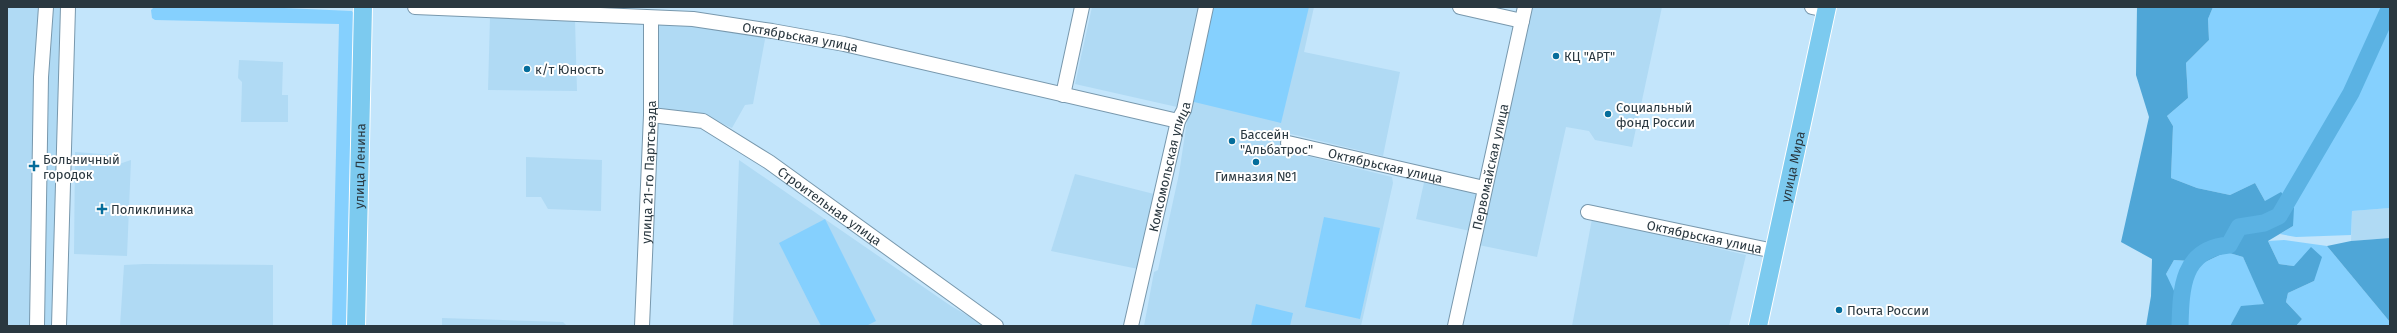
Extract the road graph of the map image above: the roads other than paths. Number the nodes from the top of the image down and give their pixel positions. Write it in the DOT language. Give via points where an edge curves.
graph roads {
  1 [pos="46,7"];
  2 [pos="68,7"];
  3 [pos="363,7"];
  4 [pos="415,7"];
  5 [pos="1082,7"];
  6 [pos="1206,7"];
  7 [pos="1460,7"];
  8 [pos="1524,7"];
  9 [pos="1822,8"];
  10 [pos="693,13"];
  11 [pos="651,18"];
  12 [pos="1522,21"];
  13 [pos="1063,95"];
  14 [pos="651,115"];
  15 [pos="1178,121"];
  16 [pos="1288,143"];
  17 [pos="1484,188"];
  18 [pos="1588,212"];
  19 [pos="1774,251"];
  20 [pos="37,326"];
  21 [pos="59,326"];
  22 [pos="356,326"];
  23 [pos="642,326"];
  24 [pos="996,326"];
  25 [pos="1131,326"];
  26 [pos="1455,326"];
  27 [pos="1758,326"];
  1 -- 20 [label="street" via="41,77"];
  2 -- 21 [label="street"];
  3 -- 22 [label="main road, улица Ленина"];
  4 -- 11 [label="street, Октябрьская улица"];
  5 -- 13 [label="street"];
  6 -- 15 [label="street, Комсомольская улица" via="1184,110"];
  7 -- 12 [label="street"];
  8 -- 12 [label="street, Первомайская улица"];
  9 -- 19 [label="main road, улица Мира"];
  10 -- 11 [label="street, Октябрьская улица"];
  10 -- 13 [label="street, Октябрьская улица" via="844,44"];
  11 -- 14 [label="street, улица 21-го Партсъезда"];
  12 -- 17 [label="street, Первомайская улица"];
  13 -- 15 [label="street, Октябрьская улица"];
  14 -- 23 [label="street, улица 21-го Партсъезда"];
  14 -- 24 [label="street, Строительная улица" via="703,121 768,162"];
  15 -- 25 [label="street, Комсомольская улица"];
  16 -- 17 [label="street, Октябрьская улица"];
  17 -- 26 [label="street, Первомайская улица"];
  18 -- 19 [label="street, Октябрьская улица"];
  19 -- 27 [label="main road, улица Мира"];
}
